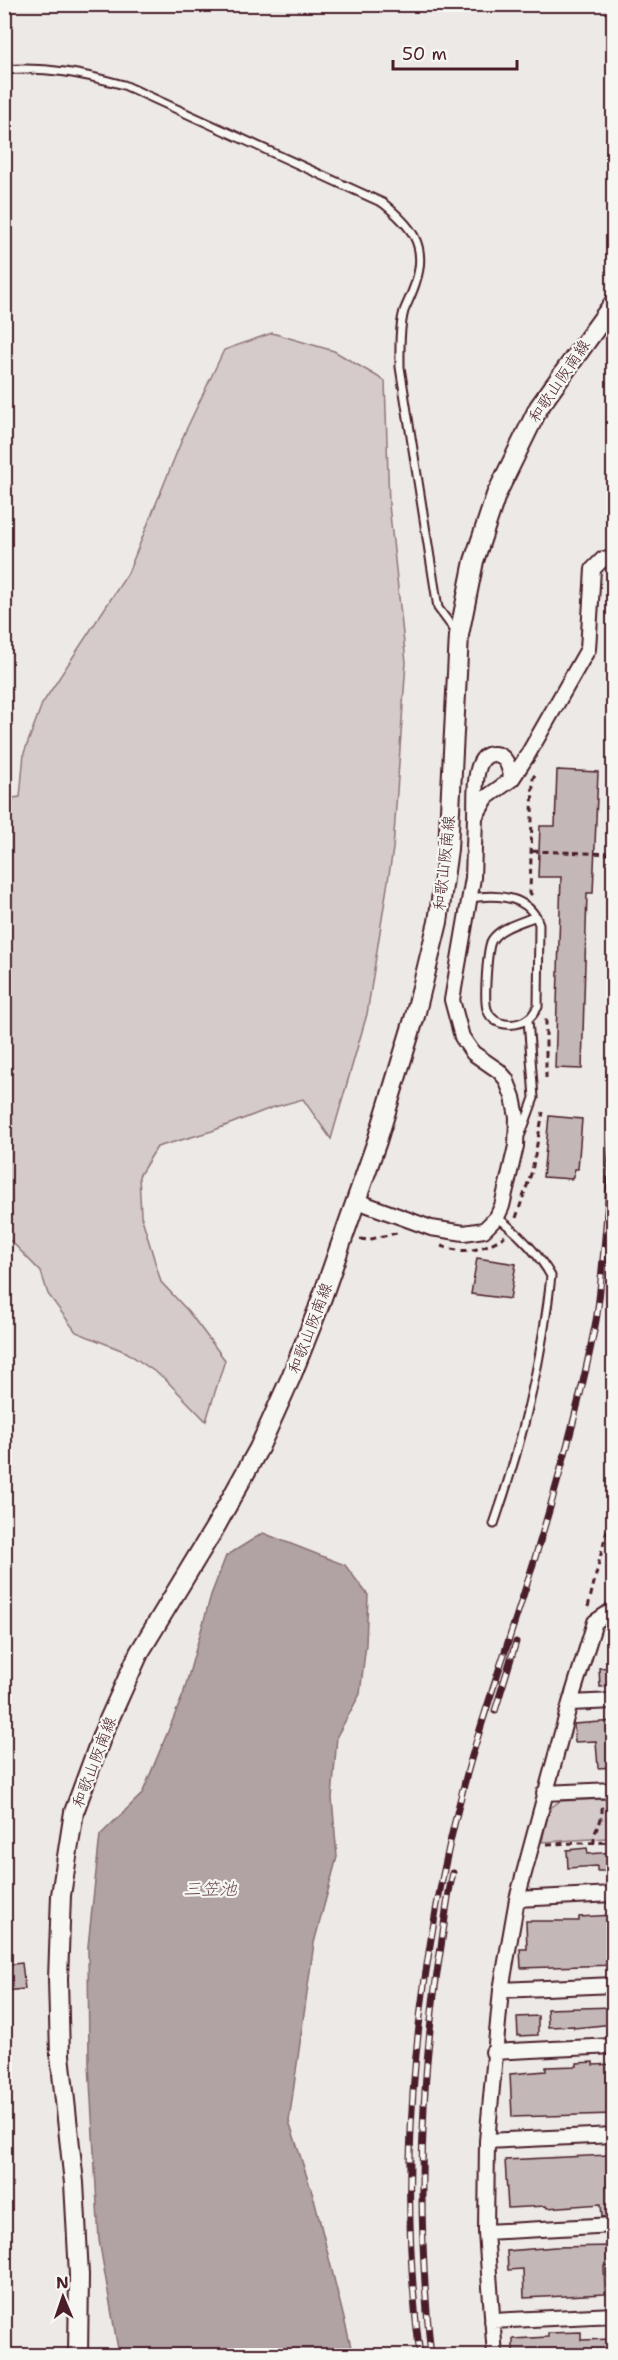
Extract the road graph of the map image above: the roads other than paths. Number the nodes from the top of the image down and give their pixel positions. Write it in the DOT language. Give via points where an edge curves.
graph roads {
  1 [pos="4,70"];
  2 [pos="614,303"];
  3 [pos="603,559"];
  4 [pos="459,635"];
  5 [pos="512,779"];
  6 [pos="475,818"];
  7 [pos="470,898"];
  8 [pos="536,916"];
  9 [pos="528,1019"];
  10 [pos="516,1146"];
  11 [pos="357,1201"];
  12 [pos="497,1217"];
  13 [pos="494,1524"];
  14 [pos="614,1609"];
  15 [pos="614,1701"];
  16 [pos="570,1703"];
  17 [pos="614,1790"];
  18 [pos="544,1793"];
  19 [pos="614,1894"];
  20 [pos="517,1899"];
  21 [pos="614,1985"];
  22 [pos="501,1990"];
  23 [pos="614,2046"];
  24 [pos="493,2052"];
  25 [pos="614,2136"];
  26 [pos="487,2141"];
  27 [pos="614,2225"];
  28 [pos="486,2232"];
  29 [pos="614,2315"];
  30 [pos="492,2320"];
  31 [pos="78,2355"];
  32 [pos="495,2355"];
  1 -- 4 [label="lane" via="48,69 124,85 383,202 404,220 416,237 421,257 404,313 400,367 438,608"];
  2 -- 4 [label="main road, 和歌山阪南線" via="539,406 514,454 474,561"];
  3 -- 5 [label="street" via="593,568 588,649"];
  4 -- 11 [label="main road, 和歌山阪南線" via="448,849 438,922 415,1016"];
  5 -- 6 [label="street" via="487,797"];
  5 -- 6 [label="street" via="501,756 482,758 477,771"];
  6 -- 7 [label="street"];
  7 -- 8 [label="lane" via="509,898 527,906"];
  7 -- 10 [label="street" via="452,1000 462,1037 473,1053 506,1079 517,1117"];
  8 -- 9 [label="lane" via="538,1007"];
  8 -- 9 [label="lane" via="501,931 492,938 488,949 486,1008 503,1024 515,1025"];
  9 -- 10 [label="lane" via="534,1098"];
  10 -- 12 [label="street"];
  11 -- 12 [label="street" via="431,1228 464,1233 484,1230"];
  11 -- 31 [label="main road, 和歌山阪南線" via="315,1319 259,1448 139,1653 103,1733 74,1812 61,1895 58,1979 60,2055 79,2275"];
  12 -- 13 [label="lane" via="543,1262 551,1276 529,1410"];
  14 -- 16 [label="street" via="595,1622"];
  15 -- 16 [label="street"];
  16 -- 18 [label="street"];
  17 -- 18 [label="street"];
  18 -- 20 [label="street"];
  19 -- 20 [label="street"];
  20 -- 22 [label="street"];
  21 -- 22 [label="street"];
  22 -- 24 [label="street"];
  23 -- 24 [label="street"];
  24 -- 26 [label="street"];
  25 -- 26 [label="street"];
  26 -- 28 [label="street"];
  27 -- 28 [label="street"];
  28 -- 30 [label="street"];
  29 -- 30 [label="street"];
  30 -- 32 [label="street"];
}
